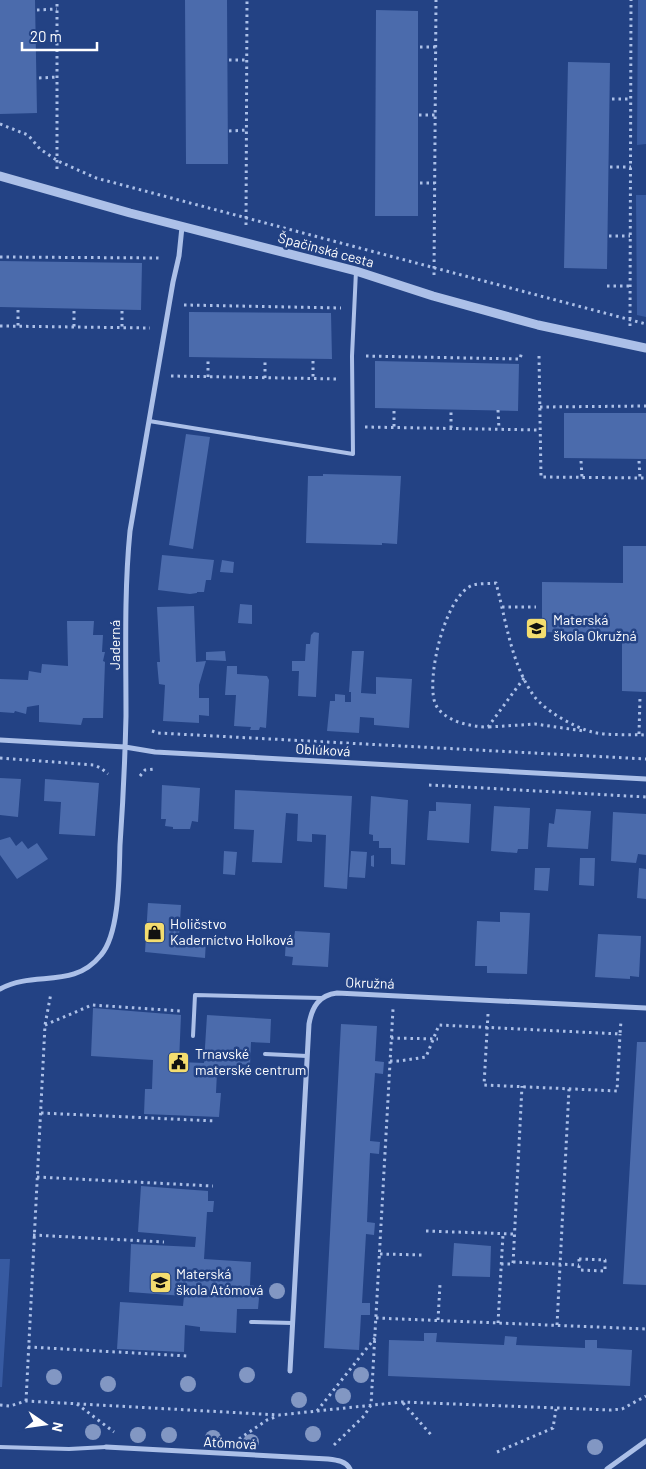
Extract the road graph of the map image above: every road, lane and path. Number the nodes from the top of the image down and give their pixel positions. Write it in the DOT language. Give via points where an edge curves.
graph roads {
  1 [pos="57,0"];
  2 [pos="247,0"];
  3 [pos="436,0"];
  4 [pos="631,0"];
  5 [pos="57,9"];
  6 [pos="37,10"];
  7 [pos="420,47"];
  8 [pos="436,47"];
  9 [pos="229,60"];
  10 [pos="247,60"];
  11 [pos="39,78"];
  12 [pos="58,78"];
  13 [pos="612,99"];
  14 [pos="631,99"];
  15 [pos="419,115"];
  16 [pos="435,115"];
  17 [pos="0,124"];
  18 [pos="247,130"];
  19 [pos="229,131"];
  20 [pos="58,161"];
  21 [pos="610,167"];
  22 [pos="631,167"];
  23 [pos="56,169"];
  24 [pos="0,176"];
  25 [pos="420,183"];
  26 [pos="435,184"];
  27 [pos="247,217"];
  28 [pos="246,225"];
  29 [pos="182,227"];
  30 [pos="609,236"];
  31 [pos="630,236"];
  32 [pos="0,257"];
  33 [pos="161,258"];
  34 [pos="434,268"];
  35 [pos="356,271"];
  36 [pos="434,275"];
  37 [pos="607,286"];
  38 [pos="631,286"];
  39 [pos="182,305"];
  40 [pos="354,309"];
  41 [pos="18,310"];
  42 [pos="74,311"];
  43 [pos="122,312"];
  44 [pos="630,320"];
  45 [pos="646,324"];
  46 [pos="0,326"];
  47 [pos="18,326"];
  48 [pos="630,326"];
  49 [pos="74,327"];
  50 [pos="122,328"];
  51 [pos="151,328"];
  52 [pos="646,348"];
  53 [pos="522,351"];
  54 [pos="352,356"];
  55 [pos="539,356"];
  56 [pos="208,360"];
  57 [pos="265,360"];
  58 [pos="313,361"];
  59 [pos="170,376"];
  60 [pos="208,377"];
  61 [pos="265,378"];
  62 [pos="313,379"];
  63 [pos="352,379"];
  64 [pos="646,406"];
  65 [pos="540,407"];
  66 [pos="498,410"];
  67 [pos="394,411"];
  68 [pos="451,412"];
  69 [pos="149,421"];
  70 [pos="352,426"];
  71 [pos="394,428"];
  72 [pos="451,428"];
  73 [pos="499,429"];
  74 [pos="540,430"];
  75 [pos="582,461"];
  76 [pos="639,461"];
  77 [pos="582,478"];
  78 [pos="640,478"];
  79 [pos="646,478"];
  80 [pos="502,607"];
  81 [pos="536,607"];
  82 [pos="524,678"];
  83 [pos="640,697"];
  84 [pos="488,727"];
  85 [pos="152,731"];
  86 [pos="594,732"];
  87 [pos="639,734"];
  88 [pos="646,735"];
  89 [pos="0,740"];
  90 [pos="125,747"];
  91 [pos="0,758"];
  92 [pos="646,759"];
  93 [pos="156,769"];
  94 [pos="109,774"];
  95 [pos="646,779"];
  96 [pos="136,782"];
  97 [pos="426,784"];
  98 [pos="646,797"];
  99 [pos="54,978"];
  100 [pos="0,989"];
  101 [pos="394,995"];
  102 [pos="321,998"];
  103 [pos="646,1008"];
  104 [pos="194,1011"];
  105 [pos="629,1019"];
  106 [pos="45,1025"];
  107 [pos="487,1027"];
  108 [pos="620,1034"];
  109 [pos="194,1036"];
  110 [pos="391,1038"];
  111 [pos="436,1038"];
  112 [pos="265,1054"];
  113 [pos="307,1056"];
  114 [pos="390,1061"];
  115 [pos="522,1086"];
  116 [pos="569,1089"];
  117 [pos="41,1113"];
  118 [pos="216,1121"];
  119 [pos="37,1177"];
  120 [pos="213,1186"];
  121 [pos="426,1231"];
  122 [pos="502,1234"];
  123 [pos="514,1234"];
  124 [pos="34,1235"];
  125 [pos="164,1242"];
  126 [pos="380,1254"];
  127 [pos="424,1256"];
  128 [pos="513,1262"];
  129 [pos="501,1264"];
  130 [pos="560,1264"];
  131 [pos="579,1265"];
  132 [pos="440,1284"];
  133 [pos="376,1318"];
  134 [pos="438,1320"];
  135 [pos="251,1322"];
  136 [pos="292,1323"];
  137 [pos="498,1323"];
  138 [pos="557,1325"];
  139 [pos="646,1329"];
  140 [pos="375,1338"];
  141 [pos="28,1347"];
  142 [pos="188,1356"];
  143 [pos="290,1371"];
  144 [pos="646,1396"];
  145 [pos="26,1401"];
  146 [pos="402,1402"];
  147 [pos="0,1405"];
  148 [pos="371,1405"];
  149 [pos="556,1409"];
  150 [pos="316,1411"];
  151 [pos="433,1437"];
  152 [pos="646,1441"];
  153 [pos="0,1447"];
  154 [pos="106,1447"];
  155 [pos="497,1452"];
  156 [pos="328,1459"];
  157 [pos="350,1469"];
  158 [pos="607,1469"];
  1 -- 5 [label="path"];
  2 -- 10 [label="path"];
  3 -- 8 [label="path"];
  4 -- 14 [label="path"];
  5 -- 6 [label="path"];
  5 -- 12 [label="path"];
  7 -- 8 [label="path"];
  8 -- 16 [label="path"];
  9 -- 10 [label="path"];
  10 -- 18 [label="path"];
  11 -- 12 [label="path"];
  12 -- 20 [label="path"];
  13 -- 14 [label="path"];
  14 -- 22 [label="path"];
  15 -- 16 [label="path"];
  16 -- 26 [label="path"];
  17 -- 20 [label="path" via="28,136"];
  18 -- 19 [label="path"];
  18 -- 27 [label="path"];
  20 -- 23 [label="path"];
  20 -- 27 [label="path" via="96,178"];
  21 -- 22 [label="path"];
  22 -- 31 [label="path"];
  24 -- 29 [label="street, Špačinská cesta"];
  25 -- 26 [label="path"];
  26 -- 34 [label="path"];
  27 -- 28 [label="path"];
  27 -- 34 [label="path"];
  29 -- 35 [label="street, Špačinská cesta"];
  29 -- 69 [label="street, Jaderná"];
  30 -- 31 [label="path"];
  31 -- 38 [label="path"];
  32 -- 33 [label="path"];
  34 -- 36 [label="path"];
  34 -- 44 [label="path"];
  35 -- 40 [label="lane"];
  35 -- 52 [label="street, Špačinská cesta" via="538,325"];
  37 -- 38 [label="path"];
  38 -- 44 [label="path"];
  39 -- 40 [label="path"];
  40 -- 54 [label="lane"];
  41 -- 47 [label="path"];
  42 -- 49 [label="path"];
  43 -- 50 [label="path"];
  44 -- 45 [label="path"];
  44 -- 48 [label="path"];
  46 -- 47 [label="path"];
  47 -- 49 [label="path"];
  49 -- 50 [label="path"];
  50 -- 51 [label="path"];
  53 -- 54 [label="path" via="520,359"];
  54 -- 63 [label="lane"];
  55 -- 65 [label="path"];
  56 -- 60 [label="path"];
  57 -- 61 [label="path"];
  58 -- 62 [label="path"];
  59 -- 60 [label="path"];
  60 -- 61 [label="path"];
  61 -- 62 [label="path"];
  62 -- 63 [label="path"];
  63 -- 70 [label="lane"];
  64 -- 65 [label="path"];
  65 -- 74 [label="path"];
  66 -- 73 [label="path"];
  67 -- 71 [label="path"];
  68 -- 72 [label="path"];
  69 -- 70 [label="lane" via="353,454"];
  69 -- 90 [label="street, Jaderná" via="130,531 127,568"];
  70 -- 71 [label="path"];
  71 -- 72 [label="path"];
  72 -- 73 [label="path"];
  73 -- 74 [label="path"];
  74 -- 77 [label="path" via="541,477"];
  75 -- 77 [label="path"];
  76 -- 78 [label="path"];
  77 -- 78 [label="path"];
  78 -- 79 [label="path"];
  80 -- 81 [label="path"];
  80 -- 82 [label="path"];
  80 -- 84 [label="path" via="496,583 472,585 448,614 434,668 436,705 448,717 464,725"];
  82 -- 84 [label="path"];
  82 -- 86 [label="path" via="535,697 553,713"];
  83 -- 87 [label="path"];
  84 -- 86 [label="path" via="535,724"];
  85 -- 92 [label="path"];
  86 -- 87 [label="path"];
  87 -- 88 [label="path"];
  89 -- 90 [label="street, Oblúková"];
  90 -- 95 [label="street, Oblúková" via="155,752"];
  90 -- 99 [label="street, Jaderná" via="116,912 108,944 102,955 82,970"];
  91 -- 94 [label="path" via="94,765"];
  93 -- 96 [label="path" via="145,770"];
  97 -- 98 [label="path"];
  99 -- 100 [label="street, Jaderná" via="19,981"];
  99 -- 106 [label="path"];
  101 -- 102 [label="street, Okružná" via="337,993"];
  101 -- 103 [label="street, Okružná"];
  101 -- 110 [label="path"];
  102 -- 104 [label="lane" via="195,995"];
  102 -- 113 [label="street" via="310,1014"];
  104 -- 106 [label="path" via="92,1005"];
  104 -- 109 [label="lane"];
  105 -- 108 [label="path" via="621,1019"];
  106 -- 117 [label="path"];
  107 -- 108 [label="path"];
  107 -- 111 [label="path" via="439,1025"];
  107 -- 115 [label="path" via="484,1085"];
  108 -- 116 [label="path" via="617,1091"];
  110 -- 111 [label="path"];
  110 -- 114 [label="path"];
  111 -- 114 [label="path" via="426,1057"];
  112 -- 113 [label="lane"];
  113 -- 136 [label="street"];
  114 -- 126 [label="path"];
  115 -- 116 [label="path"];
  115 -- 123 [label="path"];
  116 -- 130 [label="path"];
  117 -- 118 [label="path"];
  117 -- 119 [label="path"];
  119 -- 120 [label="path"];
  119 -- 124 [label="path"];
  121 -- 122 [label="path"];
  122 -- 123 [label="path"];
  122 -- 129 [label="path"];
  123 -- 128 [label="path"];
  124 -- 125 [label="path"];
  124 -- 141 [label="path"];
  126 -- 127 [label="path"];
  126 -- 133 [label="path"];
  128 -- 129 [label="path"];
  128 -- 130 [label="path"];
  129 -- 137 [label="path"];
  130 -- 131 [label="path"];
  130 -- 138 [label="path"];
  131 -- 131 [label="path" via="579,1259 605,1260 605,1271 579,1270"];
  132 -- 134 [label="path"];
  133 -- 134 [label="path"];
  133 -- 140 [label="path"];
  134 -- 137 [label="path"];
  135 -- 136 [label="lane"];
  136 -- 143 [label="street"];
  137 -- 138 [label="path"];
  138 -- 139 [label="path"];
  140 -- 148 [label="path"];
  140 -- 150 [label="path"];
  141 -- 142 [label="path"];
  141 -- 145 [label="path"];
  144 -- 149 [label="path" via="611,1410"];
  145 -- 147 [label="path" via="10,1406"];
  145 -- 150 [label="path" via="279,1415"];
  146 -- 148 [label="path"];
  146 -- 149 [label="path"];
  146 -- 151 [label="path"];
  148 -- 150 [label="path"];
  148 -- 156 [label="path" via="329,1451"];
  149 -- 155 [label="path" via="553,1428"];
  152 -- 158 [label="street"];
  153 -- 154 [label="lane"];
  154 -- 156 [label="street, Atómová"];
  156 -- 157 [label="street, Atómová" via="340,1461"];
}
